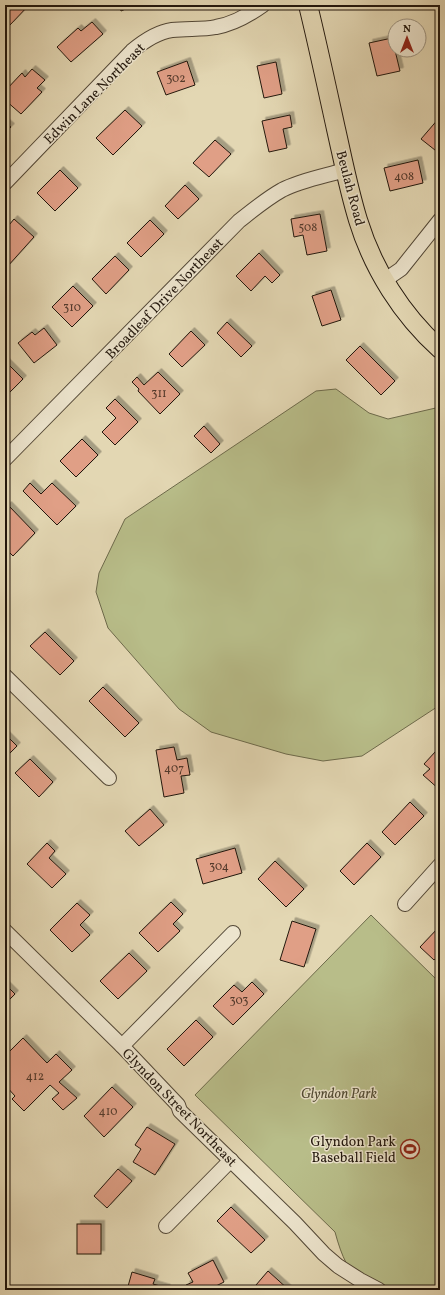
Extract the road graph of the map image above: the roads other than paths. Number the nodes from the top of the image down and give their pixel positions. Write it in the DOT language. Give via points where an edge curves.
graph roads {
  1 [pos="263,5"];
  2 [pos="308,5"];
  3 [pos="345,170"];
  4 [pos="5,183"];
  5 [pos="440,220"];
  6 [pos="385,280"];
  7 [pos="440,349"];
  8 [pos="5,460"];
  9 [pos="5,676"];
  10 [pos="109,778"];
  11 [pos="440,865"];
  12 [pos="405,904"];
  13 [pos="5,931"];
  14 [pos="233,934"];
  15 [pos="122,1046"];
  16 [pos="231,1160"];
  17 [pos="166,1226"];
  18 [pos="379,1290"];
  1 -- 4 [label="street, Edwin Lane Northeast" via="249,15 216,28 172,30 159,33 139,45"];
  2 -- 3 [label="main road, Beulah Road"];
  3 -- 6 [label="main road, Beulah Road" via="358,220"];
  3 -- 8 [label="street, Broadleaf Drive Northeast" via="284,189 239,221"];
  5 -- 6 [label="street" via="401,269"];
  6 -- 7 [label="main road, Beulah Road" via="410,318"];
  9 -- 10 [label="street"];
  11 -- 12 [label="street"];
  13 -- 15 [label="street, Glyndon Street Northeast"];
  14 -- 15 [label="street"];
  15 -- 16 [label="street, Glyndon Street Northeast" via="178,1104 180,1111"];
  16 -- 17 [label="street"];
  16 -- 18 [label="street, Glyndon Street Northeast" via="324,1254 338,1266"];
}
